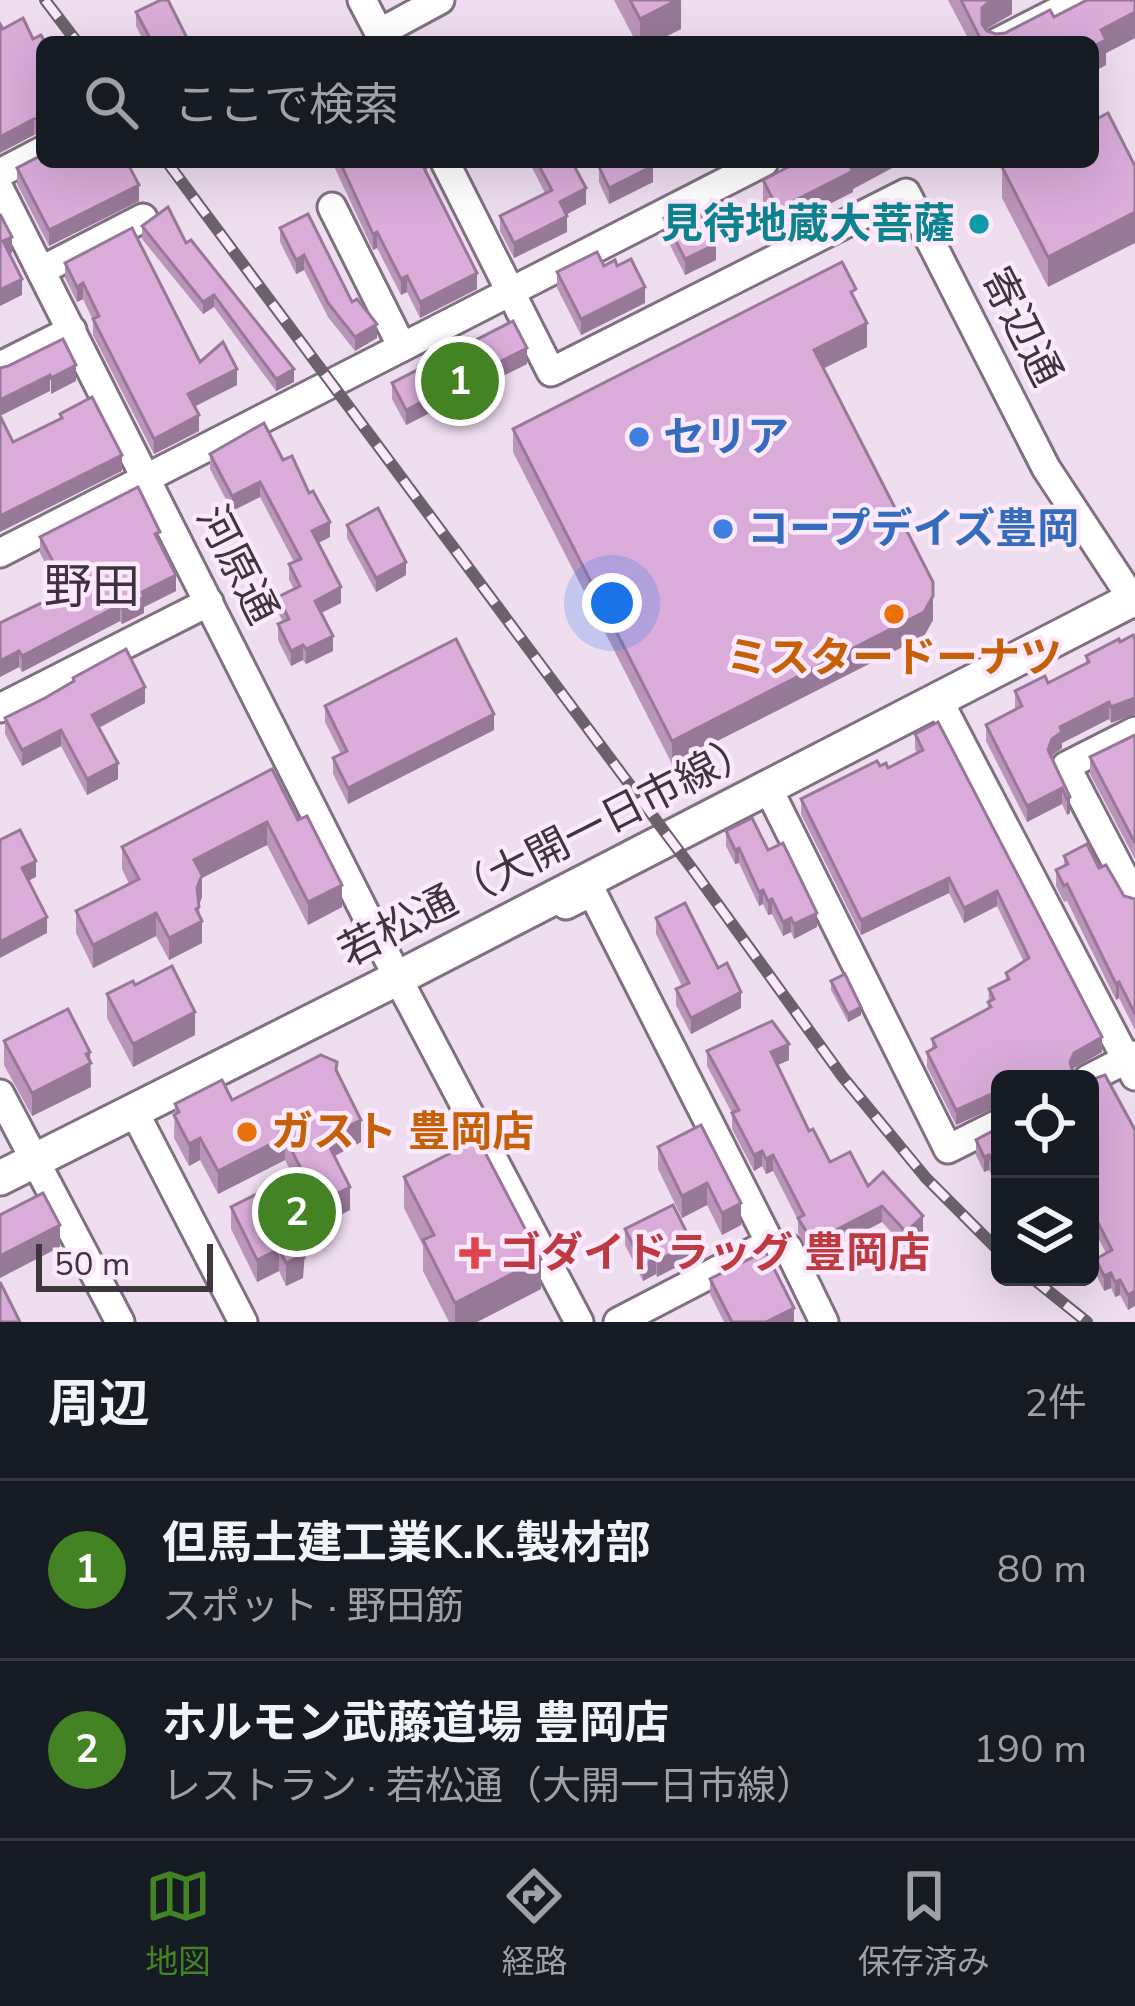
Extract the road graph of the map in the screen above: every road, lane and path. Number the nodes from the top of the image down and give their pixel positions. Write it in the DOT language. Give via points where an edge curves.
graph roads {
  1 [pos="362,0"];
  2 [pos="440,0"];
  3 [pos="1080,0"];
  4 [pos="380,36"];
  5 [pos="384,36"];
  6 [pos="1010,36"];
  7 [pos="36,154"];
  8 [pos="448,168"];
  9 [pos="752,168"];
  10 [pos="0,173"];
  11 [pos="0,192"];
  12 [pos="332,207"];
  13 [pos="143,218"];
  14 [pos="43,270"];
  15 [pos="511,292"];
  16 [pos="72,330"];
  17 [pos="402,346"];
  18 [pos="0,366"];
  19 [pos="147,478"];
  20 [pos="0,553"];
  21 [pos="1134,600"];
  22 [pos="209,602"];
  23 [pos="938,699"];
  24 [pos="0,708"];
  25 [pos="1135,731"];
  26 [pos="768,788"];
  27 [pos="1135,898"];
  28 [pos="401,985"];
  29 [pos="1132,1064"];
  30 [pos="1099,1075"];
  31 [pos="0,1094"];
  32 [pos="134,1111"];
  33 [pos="991,1128"];
  34 [pos="34,1161"];
  35 [pos="0,1178"];
  36 [pos="770,1244"];
  37 [pos="120,1322"];
  38 [pos="243,1322"];
  39 [pos="579,1322"];
  40 [pos="618,1322"];
  41 [pos="824,1322"];
  1 -- 4 [label="street"];
  2 -- 5 [label="street"];
  3 -- 6 [label="street"];
  7 -- 10 [label="street"];
  8 -- 15 [label="street"];
  9 -- 15 [label="street"];
  11 -- 14 [label="street, 河原通"];
  12 -- 17 [label="street"];
  13 -- 14 [label="street"];
  14 -- 16 [label="street, 河原通"];
  15 -- 17 [label="street"];
  15 -- 21 [label="street, 寄辺通" via="551,372 907,193 1046,468"];
  16 -- 18 [label="street"];
  16 -- 19 [label="street, 河原通"];
  17 -- 19 [label="street"];
  19 -- 20 [label="street"];
  19 -- 22 [label="street, 河原通"];
  21 -- 23 [label="street, 若松通（大開一日市線）"];
  22 -- 24 [label="street"];
  22 -- 28 [label="street, 河原通"];
  23 -- 26 [label="street, 若松通（大開一日市線）"];
  23 -- 29 [label="street"];
  25 -- 27 [label="street" via="1066,766"];
  26 -- 28 [label="street, 若松通（大開一日市線）"];
  26 -- 33 [label="street" via="949,1149"];
  28 -- 32 [label="street, 若松通（大開一日市線）"];
  28 -- 36 [label="street" via="592,892"];
  28 -- 39 [label="street, 河原通"];
  29 -- 30 [label="street"];
  31 -- 34 [label="street"];
  32 -- 34 [label="street, 若松通（大開一日市線）"];
  32 -- 38 [label="street"];
  34 -- 35 [label="street, 若松通（大開一日市線）"];
  34 -- 37 [label="street"];
  36 -- 40 [label="street"];
  36 -- 41 [label="street" via="788,1248"];
}
